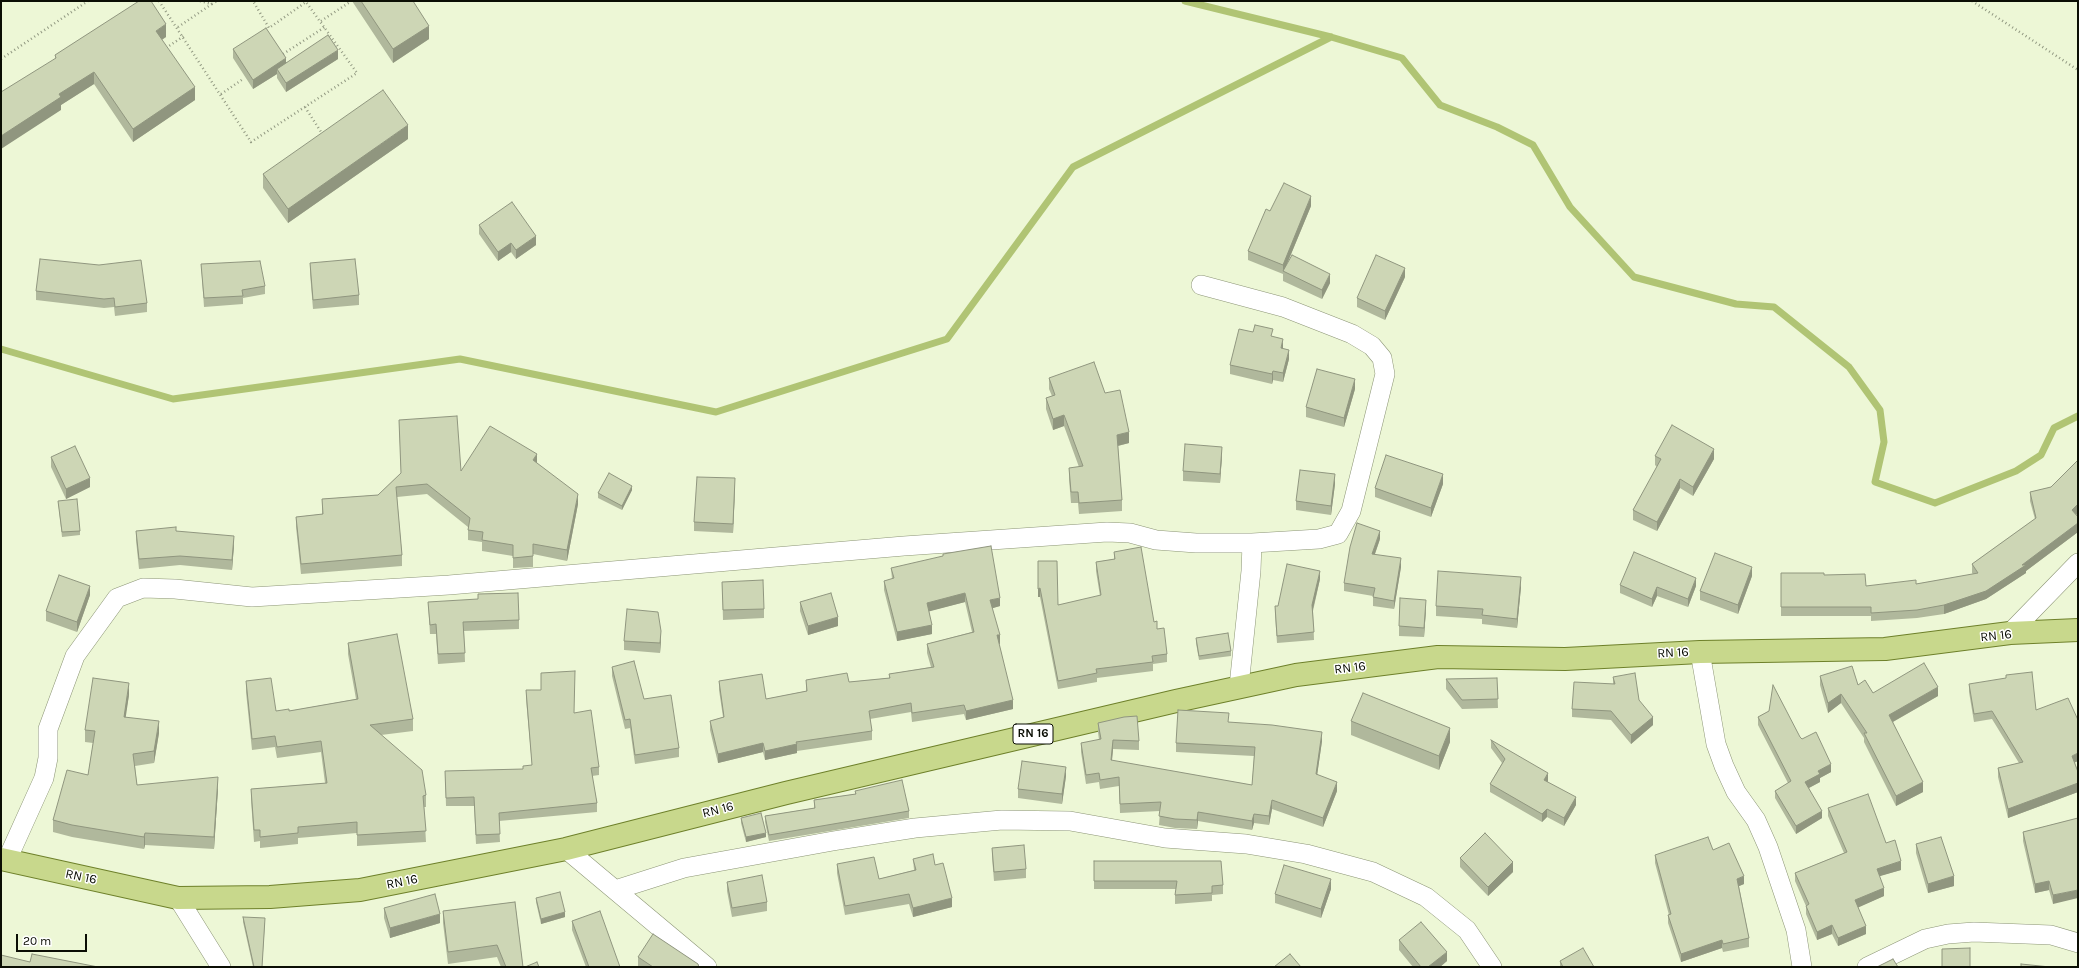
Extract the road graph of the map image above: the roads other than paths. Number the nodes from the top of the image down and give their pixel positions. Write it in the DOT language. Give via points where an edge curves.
graph roads {
  1 [pos="1201,285"];
  2 [pos="1252,543"];
  3 [pos="2078,563"];
  4 [pos="2010,633"];
  5 [pos="2077,634"];
  6 [pos="1700,652"];
  7 [pos="1239,686"];
  8 [pos="566,849"];
  9 [pos="4,860"];
  10 [pos="614,890"];
  11 [pos="178,898"];
  12 [pos="2078,943"];
  13 [pos="221,967"];
  14 [pos="707,967"];
  15 [pos="1492,967"];
  16 [pos="1802,967"];
  17 [pos="1867,967"];
  1 -- 2 [label="street" via="1283,307 1352,334 1372,346 1382,358 1385,374 1351,511 1338,534 1319,539"];
  2 -- 7 [label="street"];
  2 -- 9 [label="street" via="1183,542 1107,532 252,597 143,588 117,598 75,656 48,729 48,758 44,778"];
  3 -- 4 [label="street"];
  4 -- 5 [label="main road, RN 16 / RN 16"];
  4 -- 6 [label="main road, RN 16 / RN 16" via="1885,649"];
  6 -- 7 [label="main road, RN 16 / RN 16" via="1565,659 1438,657 1296,675"];
  6 -- 16 [label="street" via="1708,704 1721,759 1736,792 1756,820 1768,847 1796,930"];
  7 -- 8 [label="main road, RN 16 / RN 16" via="786,792"];
  8 -- 10 [label="street"];
  8 -- 11 [label="main road, RN 16 / RN 16" via="360,890 270,897"];
  9 -- 11 [label="main road, RN 16 / RN 16"];
  10 -- 14 [label="street"];
  10 -- 15 [label="street" via="684,868 908,829 1002,820 1070,821 1165,838 1246,844 1306,854 1372,872 1426,897 1467,930"];
  11 -- 13 [label="street"];
  12 -- 17 [label="street" via="2051,935 1974,932 1948,934 1925,939"];
}
